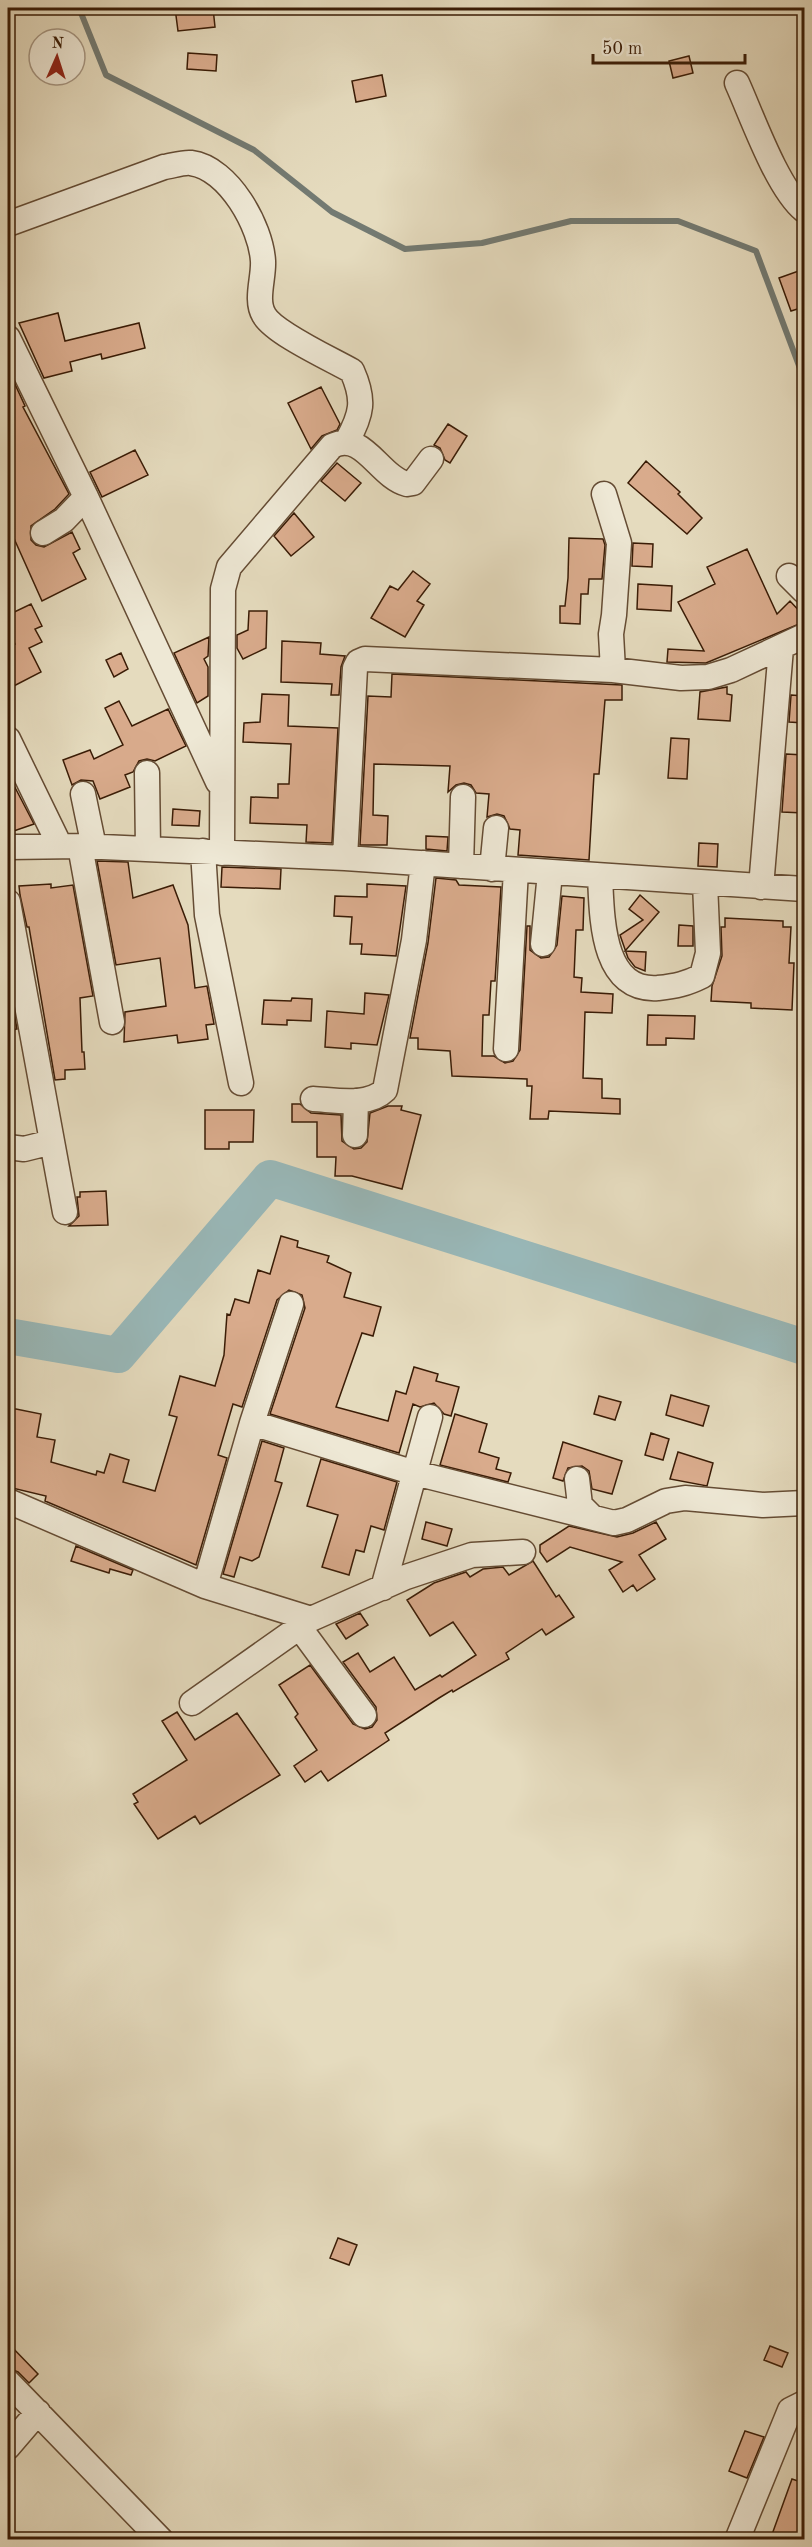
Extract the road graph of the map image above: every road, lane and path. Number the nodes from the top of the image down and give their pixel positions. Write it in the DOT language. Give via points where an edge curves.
graph roads {
  1 [pos="737,83"];
  2 [pos="804,210"];
  3 [pos="8,224"];
  4 [pos="8,338"];
  5 [pos="347,441"];
  6 [pos="431,459"];
  7 [pos="604,494"];
  8 [pos="86,497"];
  9 [pos="43,533"];
  10 [pos="804,636"];
  11 [pos="781,648"];
  12 [pos="613,670"];
  13 [pos="8,739"];
  14 [pos="147,773"];
  15 [pos="222,790"];
  16 [pos="83,794"];
  17 [pos="463,796"];
  18 [pos="496,828"];
  19 [pos="78,846"];
  20 [pos="8,847"];
  21 [pos="148,849"];
  22 [pos="212,852"];
  23 [pos="345,858"];
  24 [pos="423,863"];
  25 [pos="461,866"];
  26 [pos="492,868"];
  27 [pos="516,870"];
  28 [pos="549,873"];
  29 [pos="600,876"];
  30 [pos="705,883"];
  31 [pos="761,887"];
  32 [pos="804,889"];
  33 [pos="8,902"];
  34 [pos="543,944"];
  35 [pos="17,1007"];
  36 [pos="112,1022"];
  37 [pos="506,1049"];
  38 [pos="241,1083"];
  39 [pos="313,1100"];
  40 [pos="356,1101"];
  41 [pos="355,1135"];
  42 [pos="52,1142"];
  43 [pos="8,1147"];
  44 [pos="65,1212"];
  45 [pos="291,1304"];
  46 [pos="430,1417"];
  47 [pos="252,1423"];
  48 [pos="415,1473"];
  49 [pos="577,1479"];
  50 [pos="8,1501"];
  51 [pos="804,1503"];
  52 [pos="592,1517"];
  53 [pos="523,1552"];
  54 [pos="205,1586"];
  55 [pos="383,1588"];
  56 [pos="306,1624"];
  57 [pos="192,1703"];
  58 [pos="364,1715"];
  59 [pos="8,2382"];
  60 [pos="804,2403"];
  61 [pos="38,2412"];
  62 [pos="8,2447"];
  63 [pos="154,2537"];
  64 [pos="737,2540"];
  1 -- 2 [label="street" via="766,149 795,202"];
  3 -- 5 [label="street" via="164,167 191,163 212,172 237,194 259,237 264,280 262,313 272,326 352,371 361,398 360,418"];
  4 -- 8 [label="street"];
  5 -- 6 [label="street" via="407,484 413,483"];
  5 -- 15 [label="street" via="332,446 225,576"];
  7 -- 12 [label="street" via="619,543 610,634"];
  8 -- 9 [label="street" via="64,520"];
  8 -- 15 [label="street"];
  10 -- 11 [label="street"];
  11 -- 12 [label="street" via="708,677"];
  11 -- 31 [label="street"];
  12 -- 23 [label="street" via="365,658 358,662"];
  13 -- 19 [label="street"];
  14 -- 21 [label="street"];
  15 -- 22 [label="street"];
  16 -- 19 [label="street"];
  17 -- 25 [label="street"];
  18 -- 26 [label="street"];
  19 -- 20 [label="street"];
  19 -- 21 [label="street"];
  19 -- 36 [label="street"];
  21 -- 22 [label="street"];
  22 -- 23 [label="street"];
  22 -- 38 [label="street" via="207,915"];
  23 -- 24 [label="street"];
  24 -- 25 [label="street"];
  24 -- 40 [label="street" via="414,940 389,1076 378,1097"];
  25 -- 26 [label="street"];
  26 -- 27 [label="street"];
  27 -- 28 [label="street"];
  27 -- 37 [label="street"];
  28 -- 29 [label="street"];
  28 -- 34 [label="street"];
  29 -- 30 [label="street"];
  29 -- 30 [label="street" via="609,953 623,978 644,988 684,986 702,975 708,953"];
  30 -- 31 [label="street"];
  31 -- 32 [label="street"];
  33 -- 35 [label="street"];
  35 -- 42 [label="street"];
  39 -- 40 [label="street"];
  40 -- 41 [label="street"];
  42 -- 43 [label="street" via="24,1149"];
  42 -- 44 [label="street"];
  45 -- 47 [label="street"];
  46 -- 48 [label="street"];
  47 -- 48 [label="street"];
  47 -- 54 [label="street"];
  48 -- 52 [label="street"];
  48 -- 55 [label="street"];
  49 -- 52 [label="street" via="580,1505"];
  50 -- 54 [label="street"];
  51 -- 52 [label="street" via="685,1498 614,1523"];
  53 -- 55 [label="street" via="472,1556"];
  54 -- 56 [label="street"];
  55 -- 56 [label="street"];
  56 -- 57 [label="street"];
  56 -- 58 [label="street"];
  59 -- 61 [label="street"];
  60 -- 64 [label="street" via="790,2410"];
  61 -- 62 [label="street"];
  61 -- 63 [label="street"];
}
